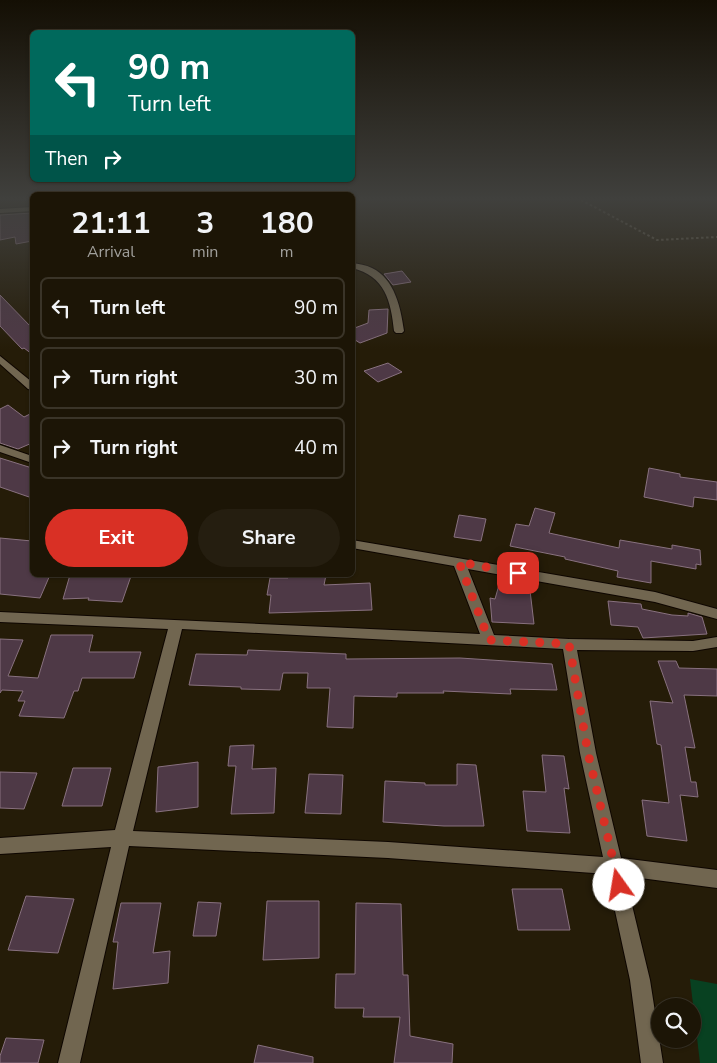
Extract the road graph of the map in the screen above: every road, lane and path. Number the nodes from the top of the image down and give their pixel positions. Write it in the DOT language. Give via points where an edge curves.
graph roads {
  1 [pos="355,266"];
  2 [pos="399,331"];
  3 [pos="0,359"];
  4 [pos="30,385"];
  5 [pos="0,448"];
  6 [pos="30,459"];
  7 [pos="355,545"];
  8 [pos="459,562"];
  9 [pos="717,614"];
  10 [pos="0,617"];
  11 [pos="176,624"];
  12 [pos="489,640"];
  13 [pos="717,642"];
  14 [pos="569,644"];
  15 [pos="122,838"];
  16 [pos="0,846"];
  17 [pos="614,866"];
  18 [pos="717,879"];
  19 [pos="69,1063"];
  20 [pos="652,1063"];
  1 -- 2 [label="street" via="372,272 381,280 397,314"];
  3 -- 4 [label="street"];
  5 -- 6 [label="street"];
  7 -- 8 [label="street"];
  8 -- 9 [label="street" via="655,597"];
  8 -- 12 [label="street"];
  10 -- 11 [label="street"];
  11 -- 12 [label="street"];
  11 -- 15 [label="street"];
  12 -- 14 [label="street"];
  13 -- 14 [label="street" via="693,646"];
  14 -- 17 [label="street" via="588,753"];
  15 -- 16 [label="street"];
  15 -- 17 [label="street" via="388,850"];
  15 -- 19 [label="street"];
  17 -- 18 [label="street"];
  17 -- 20 [label="street" via="640,980"];
}
